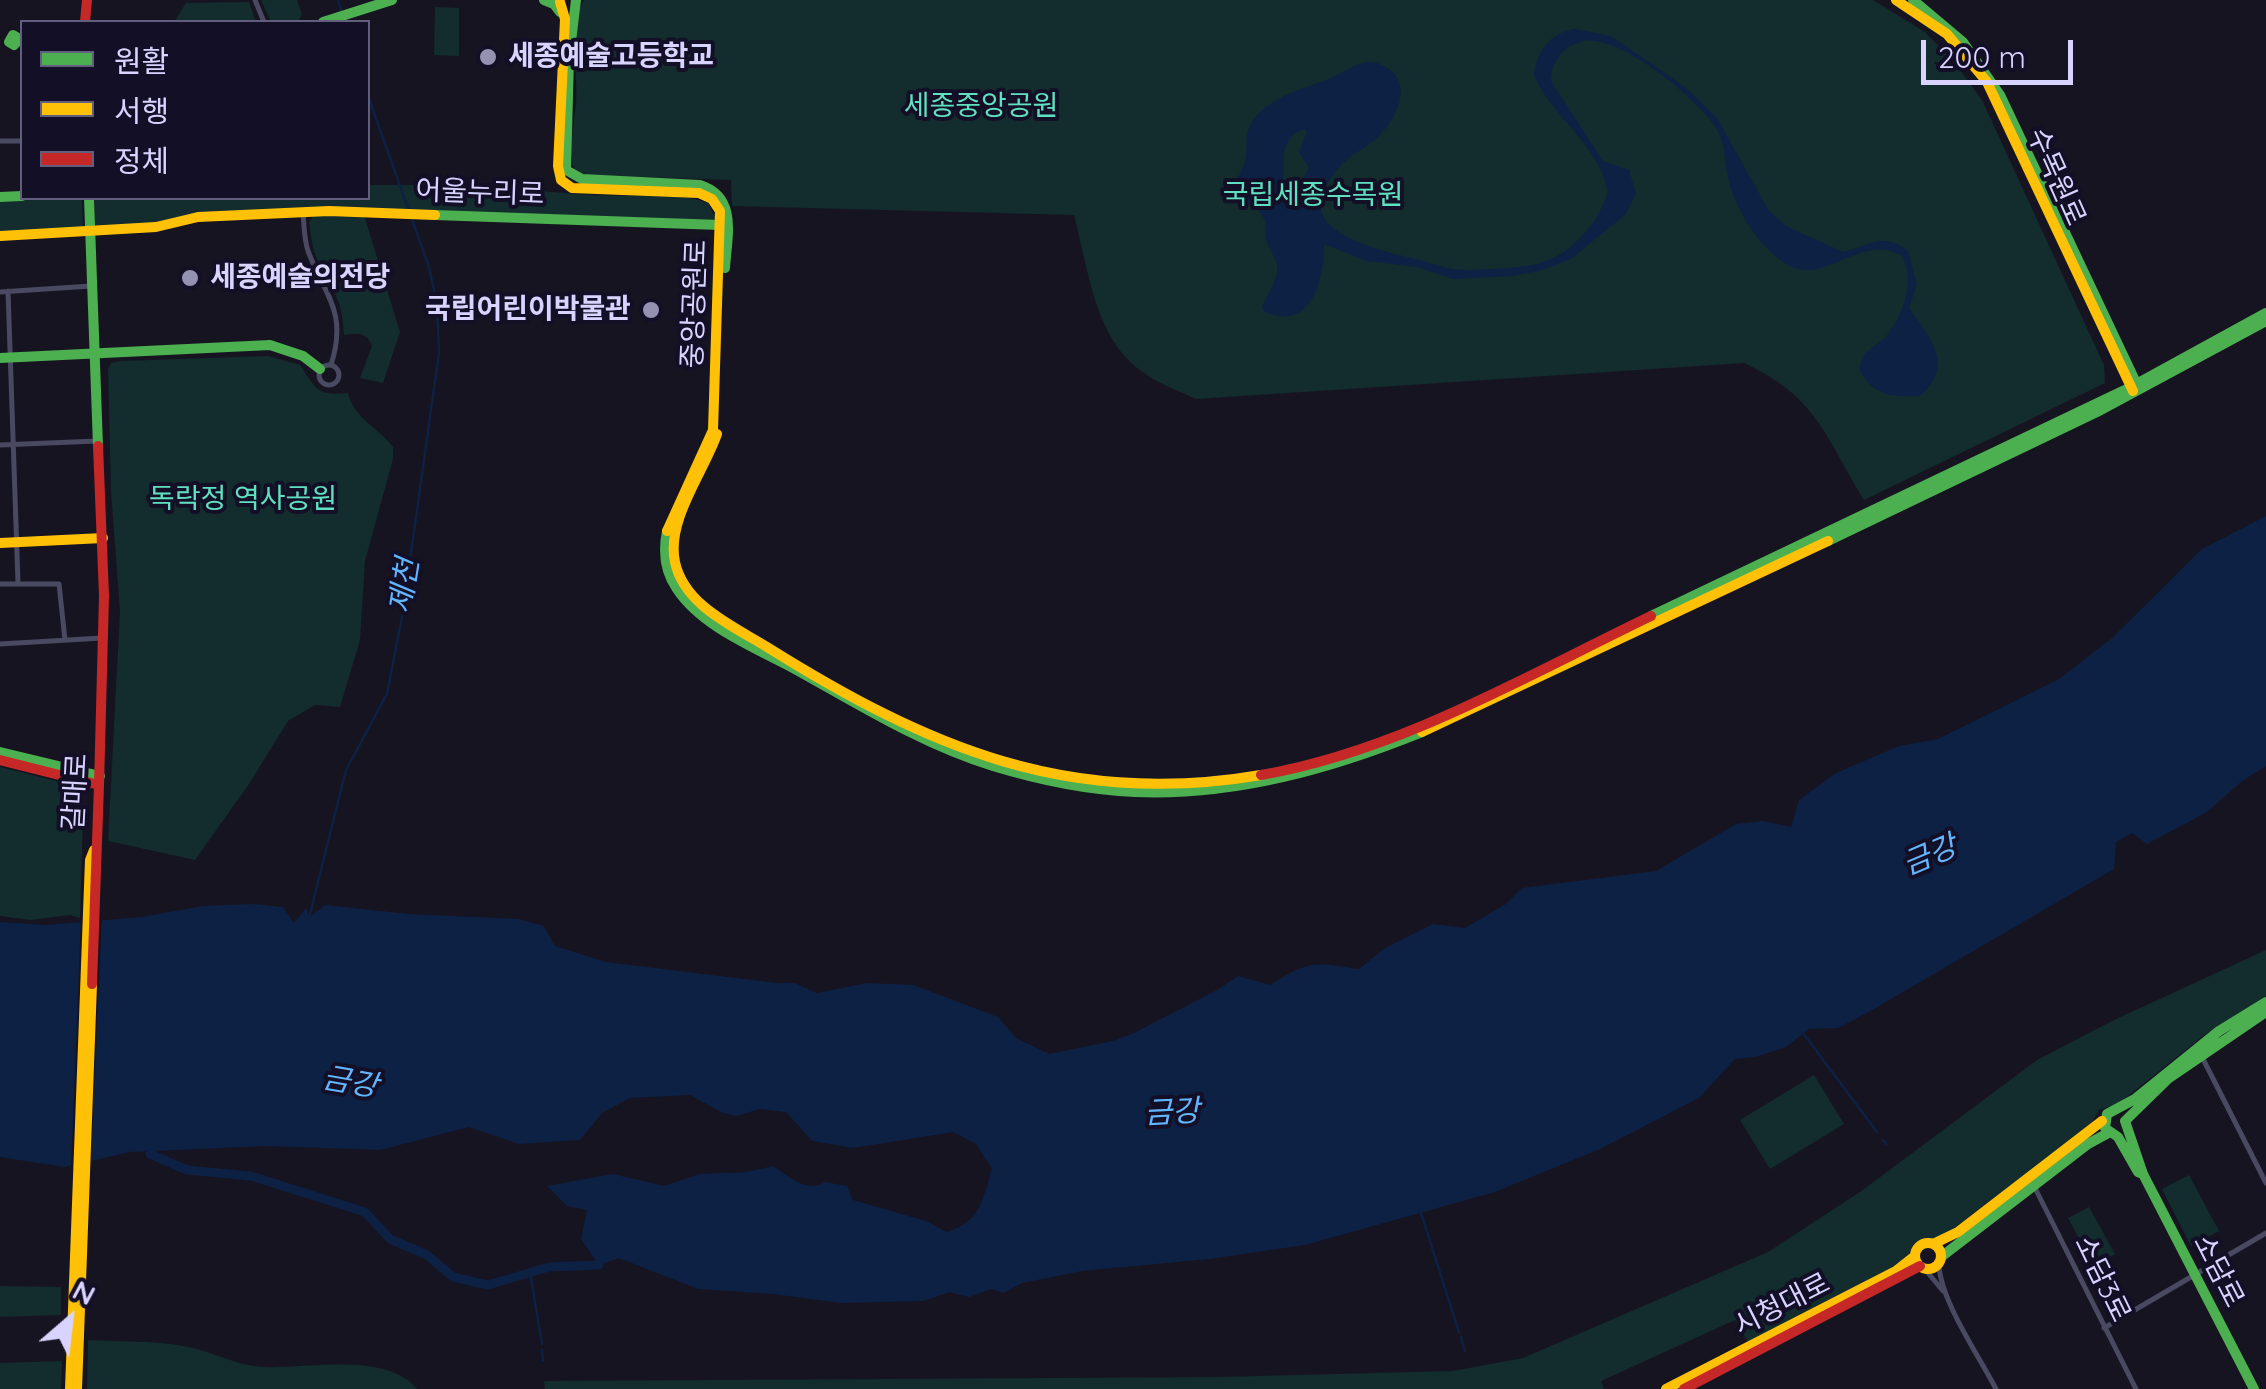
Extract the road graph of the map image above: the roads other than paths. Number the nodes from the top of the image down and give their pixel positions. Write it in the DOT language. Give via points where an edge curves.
graph roads {
  1 [pos="392,0"];
  2 [pos="544,0"];
  3 [pos="574,0"];
  4 [pos="1896,0"];
  5 [pos="1912,0"];
  6 [pos="558,1"];
  7 [pos="329,20"];
  8 [pos="564,23"];
  9 [pos="89,200"];
  10 [pos="303,212"];
  11 [pos="720,225"];
  12 [pos="90,231"];
  13 [pos="0,236"];
  14 [pos="94,286"];
  15 [pos="4,292"];
  16 [pos="2266,314"];
  17 [pos="2266,322"];
  18 [pos="95,354"];
  19 [pos="5,358"];
  20 [pos="2123,366"];
  21 [pos="326,367"];
  22 [pos="2152,377"];
  23 [pos="2136,389"];
  24 [pos="2116,394"];
  25 [pos="98,441"];
  26 [pos="13,445"];
  27 [pos="0,446"];
  28 [pos="103,538"];
  29 [pos="16,542"];
  30 [pos="0,543"];
  31 [pos="669,555"];
  32 [pos="18,583"];
  33 [pos="0,584"];
  34 [pos="719,620"];
  35 [pos="104,638"];
  36 [pos="64,640"];
  37 [pos="0,644"];
  38 [pos="0,752"];
  39 [pos="0,760"];
  40 [pos="100,780"];
  41 [pos="2266,1002"];
  42 [pos="2266,1012"];
  43 [pos="2201,1055"];
  44 [pos="2109,1114"];
  45 [pos="2125,1122"];
  46 [pos="2112,1132"];
  47 [pos="2143,1174"];
  48 [pos="2266,1182"];
  49 [pos="2034,1186"];
  50 [pos="2266,1233"];
  51 [pos="1933,1244"];
  52 [pos="1940,1259"];
  53 [pos="1920,1264"];
  54 [pos="2195,1275"];
  55 [pos="1948,1297"];
  56 [pos="2104,1328"];
  57 [pos="74,1389"];
  58 [pos="1666,1389"];
  59 [pos="1684,1389"];
  60 [pos="1996,1389"];
  61 [pos="2136,1389"];
  62 [pos="2254,1389"];
  1 -- 7 [label="main road"];
  2 -- 8 [label="main road" via="558,7"];
  3 -- 6 [label="main road"];
  3 -- 31 [label="main road, 중앙공원로" via="569,175 708,186 727,205 718,432"];
  4 -- 20 [label="main road, 수목원로" via="1947,34 1987,82"];
  5 -- 20 [label="main road, 수목원로" via="1962,38 2002,95"];
  6 -- 8 [label="main road, 중앙공원로"];
  8 -- 11 [label="main road, 중앙공원로" via="562,180 572,188 698,193 717,204"];
  9 -- 12 [label="main road, 갈매로"];
  10 -- 11 [label="main road, 어울누리로"];
  10 -- 12 [label="main road, 어울누리로"];
  10 -- 21 [label="street" via="308,252 336,318"];
  11 -- 31 [label="main road, 중앙공원로" via="713,430 671,520"];
  12 -- 13 [label="main road, 어울누리로"];
  12 -- 14 [label="main road, 갈매로"];
  14 -- 15 [label="street"];
  14 -- 18 [label="main road, 갈매로"];
  15 -- 19 [label="street"];
  16 -- 22 [label="main road"];
  17 -- 23 [label="main road"];
  18 -- 19 [label="main road"];
  18 -- 21 [label="main road" via="270,346"];
  18 -- 25 [label="main road, 갈매로"];
  19 -- 26 [label="street"];
  20 -- 22 [label="main road"];
  20 -- 23 [label="main road, 수목원로"];
  20 -- 24 [label="main road"];
  22 -- 23 [label="main road"];
  23 -- 24 [label="main road"];
  23 -- 34 [label="main road" via="1444,724 1358,760 1271,782 1099,789 981,763 902,732"];
  24 -- 34 [label="main road" via="1441,717 1356,752 1270,776 1183,786 1114,784 984,757 905,725"];
  25 -- 26 [label="street"];
  25 -- 28 [label="main road, 갈매로"];
  26 -- 27 [label="street"];
  26 -- 29 [label="street"];
  28 -- 29 [label="main road"];
  28 -- 35 [label="main road, 갈매로"];
  29 -- 30 [label="main road"];
  29 -- 32 [label="street"];
  31 -- 34 [label="main road" via="683,588"];
  32 -- 33 [label="street"];
  32 -- 36 [label="street" via="60,586"];
  35 -- 36 [label="street"];
  35 -- 40 [label="main road, 갈매로"];
  36 -- 37 [label="street"];
  38 -- 40 [label="main road"];
  39 -- 40 [label="main road"];
  40 -- 57 [label="main road, 갈매로"];
  41 -- 44 [label="main road"];
  42 -- 43 [label="main road"];
  43 -- 45 [label="main road"];
  43 -- 48 [label="street"];
  44 -- 45 [label="main road" via="2121,1114"];
  44 -- 46 [label="main road" via="2105,1128"];
  44 -- 51 [label="main road" via="1958,1232"];
  45 -- 46 [label="main road"];
  45 -- 47 [label="main road, 소담로"];
  46 -- 47 [label="main road, 소담로"];
  46 -- 49 [label="main road"];
  47 -- 54 [label="main road, 소담로"];
  49 -- 52 [label="main road"];
  49 -- 56 [label="street, 소담3로"];
  50 -- 54 [label="street"];
  51 -- 52 [label="main road"];
  51 -- 53 [label="main road" via="1922,1244"];
  52 -- 53 [label="main road" via="1933,1268"];
  52 -- 55 [label="street"];
  53 -- 55 [label="street"];
  53 -- 58 [label="main road, 시청대로"];
  53 -- 59 [label="main road, 시청대로"];
  54 -- 56 [label="street"];
  54 -- 62 [label="main road, 소담로"];
  55 -- 60 [label="street"];
  56 -- 61 [label="street, 소담3로"];
}
